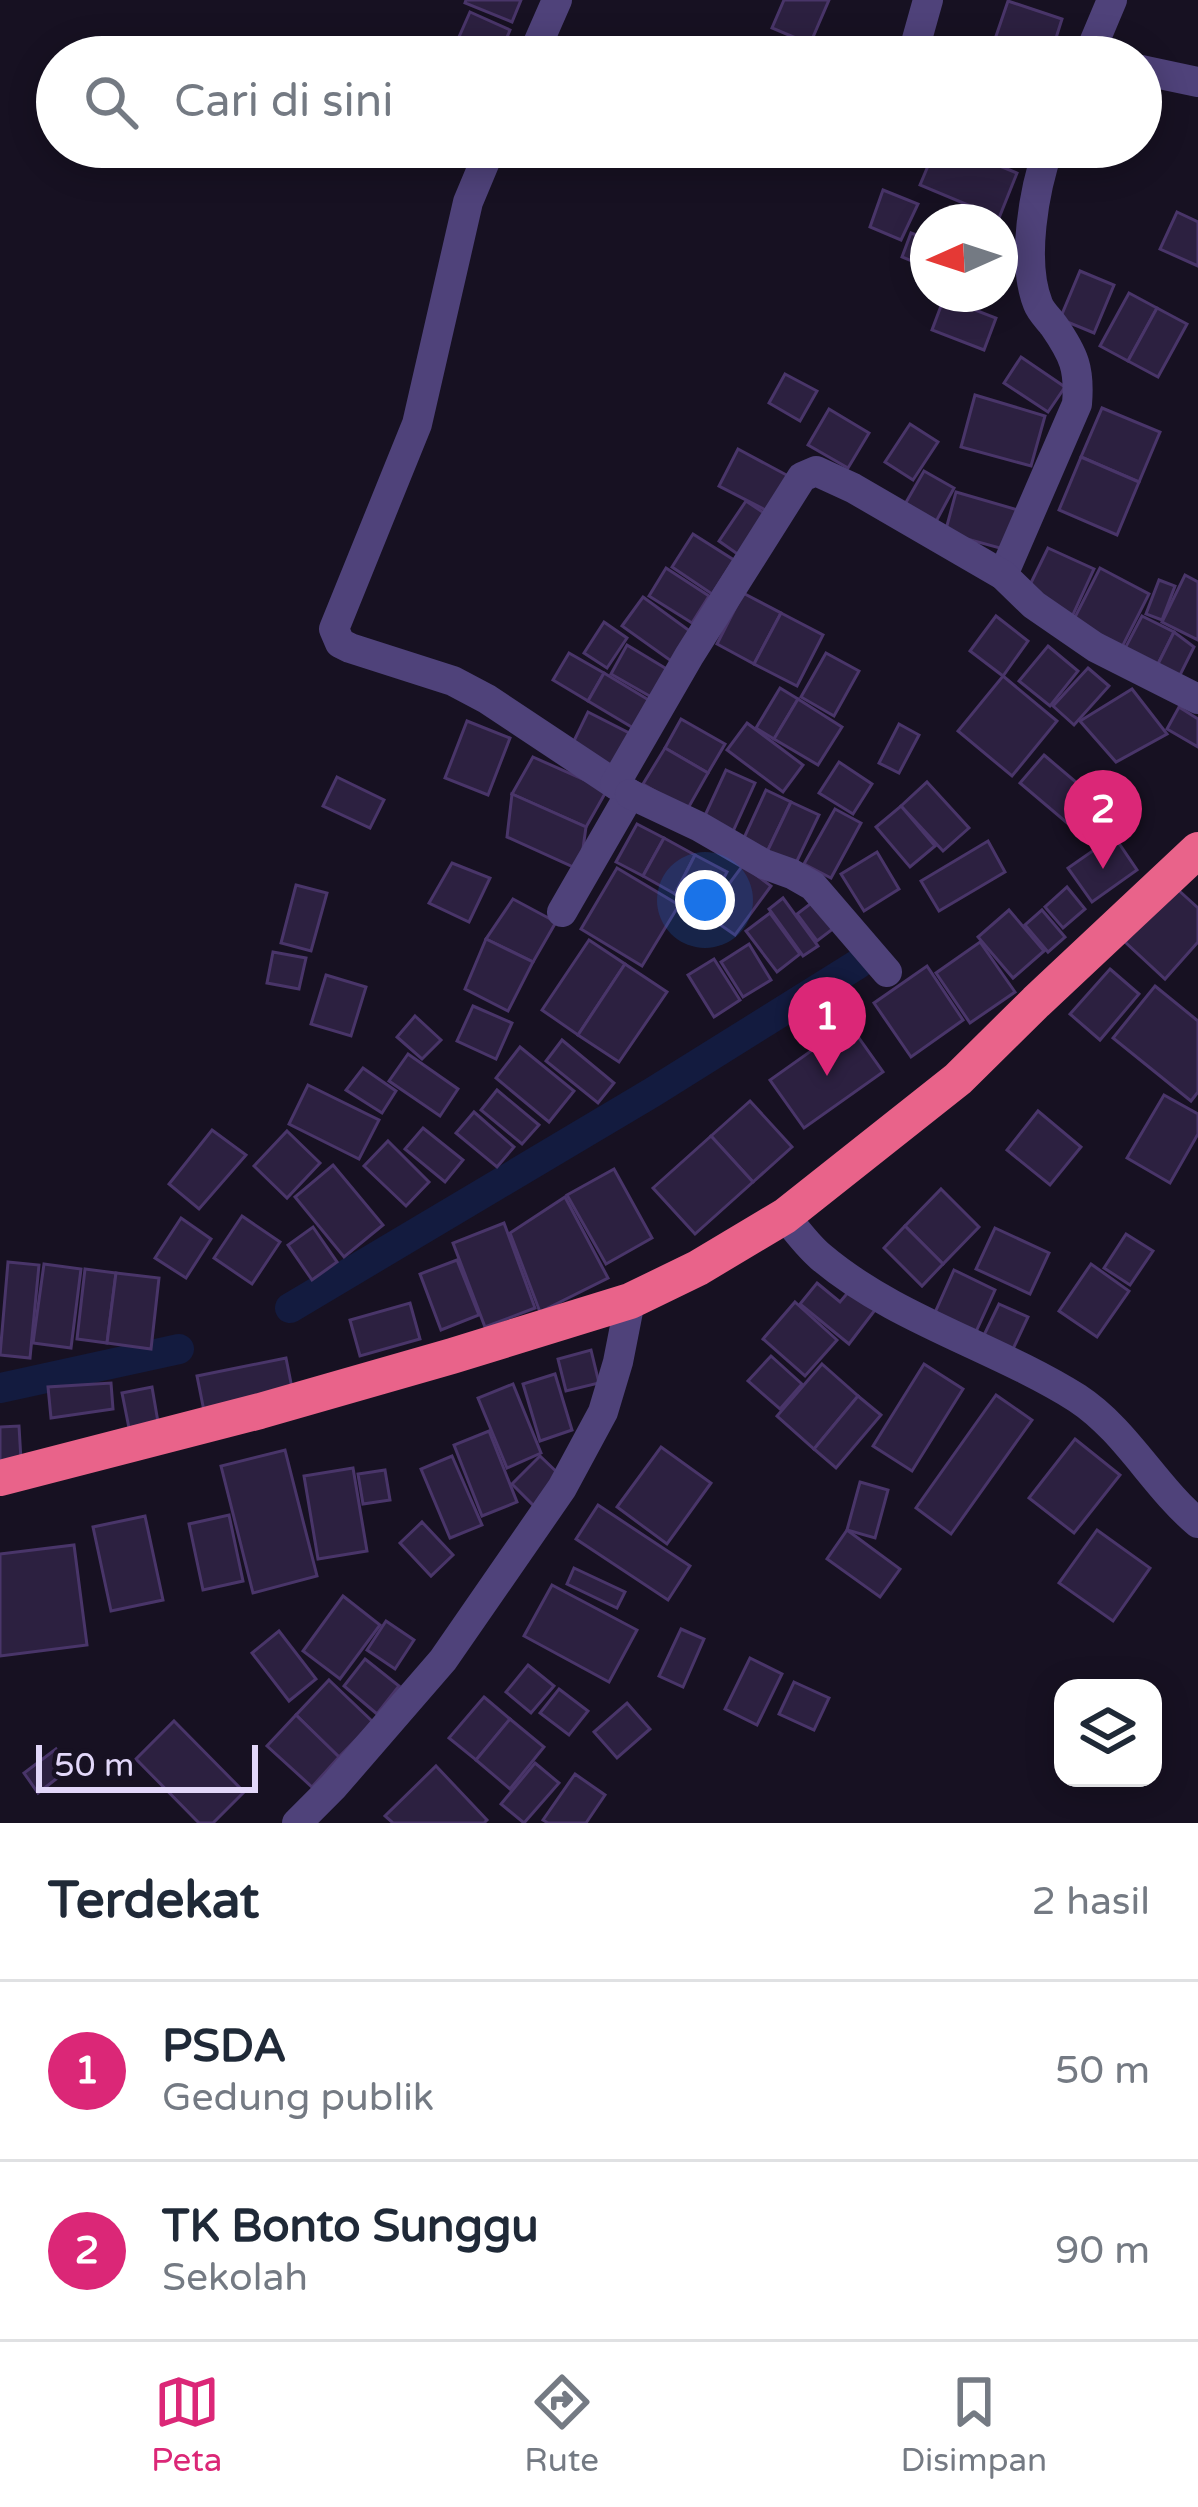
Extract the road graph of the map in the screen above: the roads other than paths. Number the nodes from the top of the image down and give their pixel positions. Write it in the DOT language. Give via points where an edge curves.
graph roads {
  1 [pos="557,0"];
  2 [pos="928,0"];
  3 [pos="1112,0"];
  4 [pos="541,36"];
  5 [pos="918,36"];
  6 [pos="1097,36"];
  7 [pos="1162,74"];
  8 [pos="1198,82"];
  9 [pos="483,168"];
  10 [pos="1039,168"];
  11 [pos="1003,575"];
  12 [pos="1198,700"];
  13 [pos="622,789"];
  14 [pos="1198,850"];
  15 [pos="562,912"];
  16 [pos="887,972"];
  17 [pos="785,1216"];
  18 [pos="630,1301"];
  19 [pos="0,1478"];
  20 [pos="1198,1523"];
  21 [pos="296,1823"];
  1 -- 4 [label="street"];
  2 -- 5 [label="street"];
  3 -- 6 [label="street"];
  7 -- 8 [label="street"];
  9 -- 13 [label="street" via="417,424 334,629 350,648 487,699"];
  10 -- 11 [label="street" via="1033,282 1038,306 1075,358 1077,404"];
  11 -- 12 [label="street" via="1095,647"];
  11 -- 13 [label="street" via="823,472 809,472 689,656"];
  13 -- 15 [label="street"];
  13 -- 16 [label="street" via="814,886"];
  14 -- 17 [label="highway" via="958,1079"];
  17 -- 18 [label="highway"];
  17 -- 20 [label="street" via="847,1277 1096,1412"];
  18 -- 19 [label="highway"];
  18 -- 21 [label="street" via="611,1392 562,1488 443,1660"];
}
